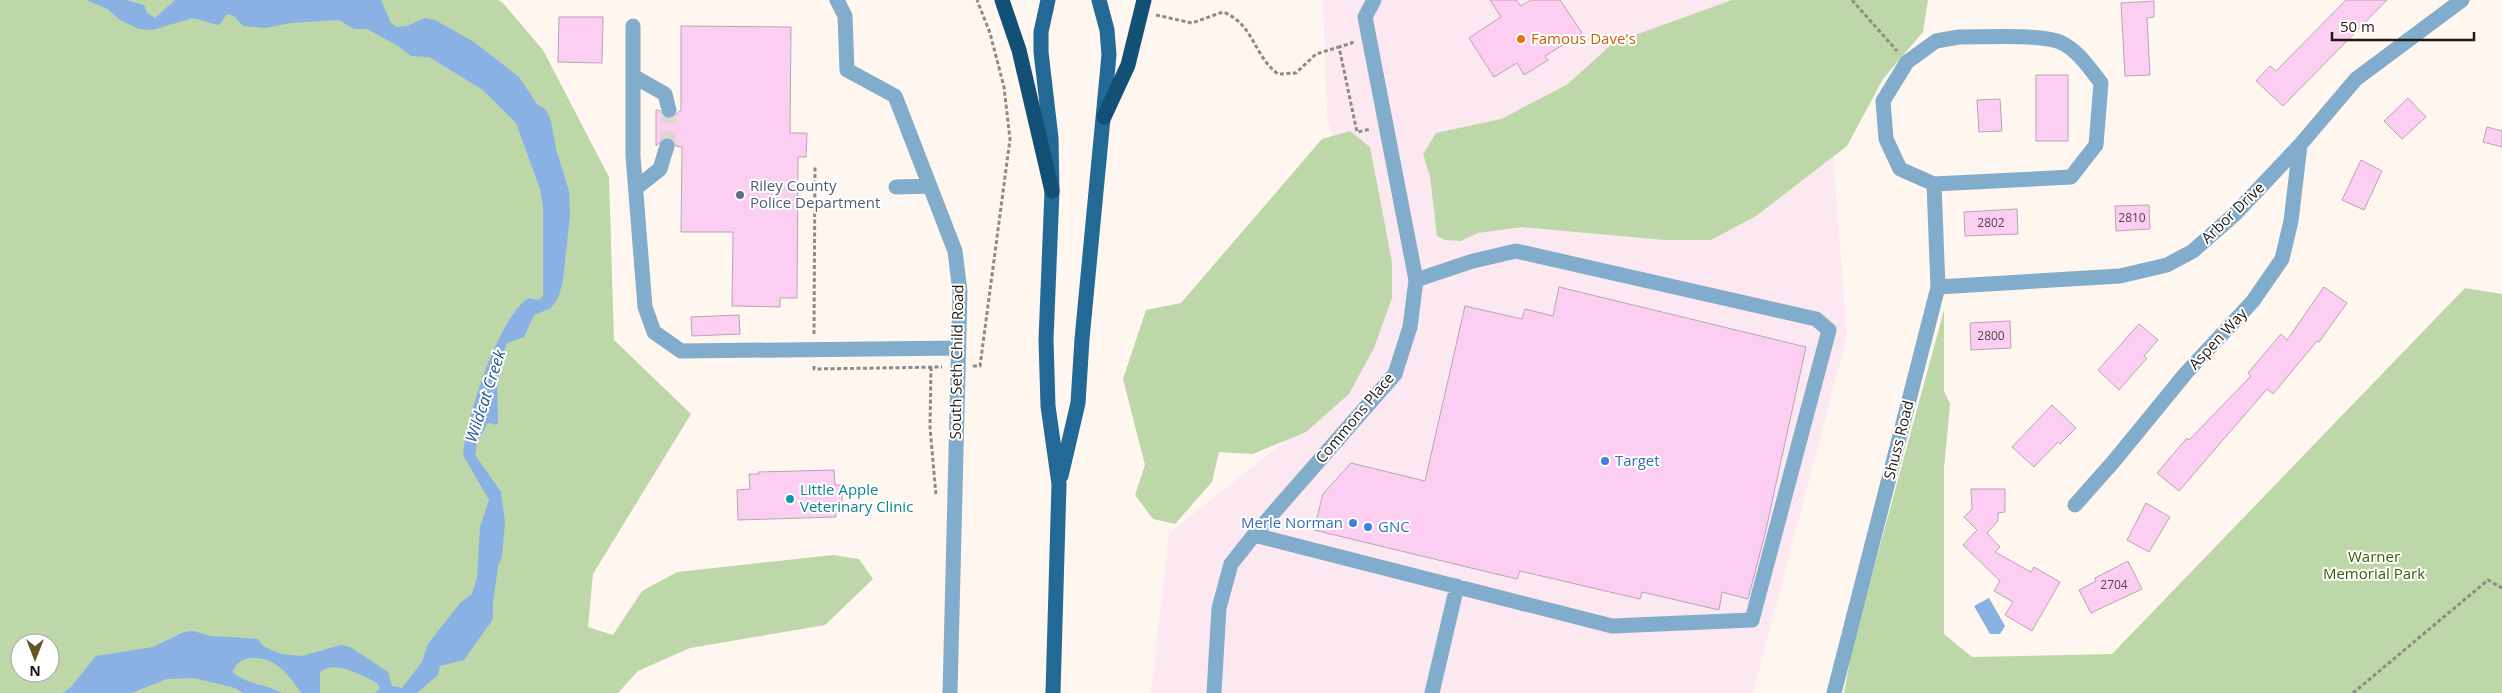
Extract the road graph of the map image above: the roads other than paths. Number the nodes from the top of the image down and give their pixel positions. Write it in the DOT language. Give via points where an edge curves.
graph roads {
  1 [pos="837,0"];
  2 [pos="1002,0"];
  3 [pos="1048,0"];
  4 [pos="1099,0"];
  5 [pos="1374,0"];
  6 [pos="2462,0"];
  7 [pos="1143,5"];
  8 [pos="633,26"];
  9 [pos="633,76"];
  10 [pos="669,110"];
  11 [pos="1104,117"];
  12 [pos="2300,145"];
  13 [pos="667,146"];
  14 [pos="1934,184"];
  15 [pos="930,186"];
  16 [pos="636,188"];
  17 [pos="896,188"];
  18 [pos="1052,191"];
  19 [pos="1416,280"];
  20 [pos="1938,287"];
  21 [pos="959,348"];
  22 [pos="1059,484"];
  23 [pos="2074,505"];
  24 [pos="1254,535"];
  25 [pos="1457,586"];
  26 [pos="1842,660"];
  27 [pos="950,693"];
  28 [pos="1053,693"];
  29 [pos="1214,693"];
  30 [pos="1432,693"];
  31 [pos="1834,693"];
  32 [pos="1844,693"];
  1 -- 15 [label="street, South Seth Child Road" via="845,16 847,70 895,96"];
  2 -- 18 [label="highway" via="1019,50"];
  3 -- 18 [label="main road" via="1041,32 1041,52 1051,138"];
  4 -- 11 [label="main road" via="1107,30 1109,55"];
  5 -- 19 [label="street, Commons Place" via="1365,17"];
  6 -- 12 [label="street, Arbor Drive" via="2356,79"];
  7 -- 11 [label="highway" via="1128,65"];
  8 -- 9 [label="street"];
  9 -- 10 [label="street" via="665,94"];
  9 -- 16 [label="street"];
  11 -- 22 [label="main road" via="1078,403"];
  12 -- 20 [label="street, Arbor Drive" via="2236,214 2192,251 2167,265 2120,276"];
  12 -- 23 [label="street, Aspen Way" via="2282,259 2253,301 2186,373"];
  13 -- 16 [label="street" via="660,169"];
  14 -- 14 [label="street" via="1900,169 1886,139 1883,101 1907,62 1936,41 1959,37 2026,37 2060,42 2078,55 2101,83 2096,145 2071,177"];
  14 -- 20 [label="street, Shuss Road"];
  15 -- 17 [label="street"];
  15 -- 21 [label="street, South Seth Child Road" via="955,251 960,292"];
  16 -- 21 [label="street" via="645,307 654,332 681,351"];
  18 -- 22 [label="main road" via="1046,340 1048,406"];
  19 -- 24 [label="street, Commons Place" via="1410,327 1395,374"];
  19 -- 25 [label="street" via="1516,251 1816,319 1829,330 1752,620 1612,626"];
  20 -- 26 [label="street, Shuss Road"];
  21 -- 27 [label="street, South Seth Child Road"];
  22 -- 28 [label="main road"];
  24 -- 25 [label="street"];
  24 -- 29 [label="street, Commons Place" via="1231,564 1219,608"];
  25 -- 30 [label="street"];
  26 -- 31 [label="street, Shuss Road"];
  26 -- 32 [label="street"];
}
